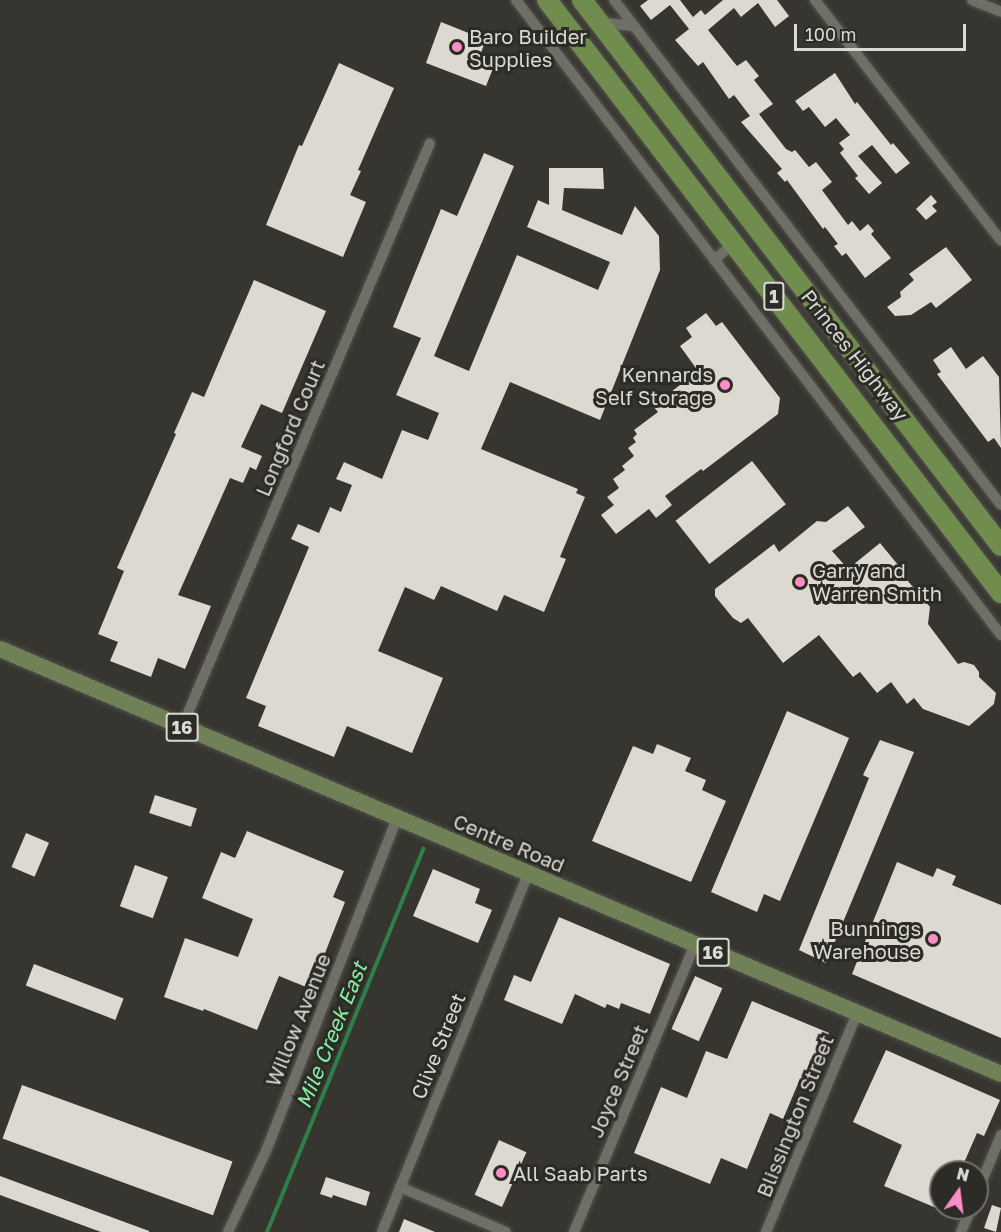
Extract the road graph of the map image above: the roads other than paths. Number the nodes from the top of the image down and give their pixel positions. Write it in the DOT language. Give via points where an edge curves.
graph roads {
  1 [pos="516,0"];
  2 [pos="547,0"];
  3 [pos="583,0"];
  4 [pos="614,0"];
  5 [pos="815,0"];
  6 [pos="972,0"];
  7 [pos="1001,12"];
  8 [pos="598,21"];
  9 [pos="634,26"];
  10 [pos="566,45"];
  11 [pos="430,143"];
  12 [pos="1001,241"];
  13 [pos="734,243"];
  14 [pos="714,260"];
  15 [pos="872,446"];
  16 [pos="1001,505"];
  17 [pos="943,538"];
  18 [pos="1001,546"];
  19 [pos="1001,593"];
  20 [pos="1001,635"];
  21 [pos="0,649"];
  22 [pos="182,727"];
  23 [pos="397,818"];
  24 [pos="528,874"];
  25 [pos="694,945"];
  26 [pos="856,1013"];
  27 [pos="1001,1074"];
  28 [pos="1001,1135"];
  29 [pos="989,1164"];
  30 [pos="400,1187"];
  31 [pos="228,1232"];
  32 [pos="381,1232"];
  33 [pos="506,1232"];
  34 [pos="574,1232"];
  35 [pos="766,1232"];
  1 -- 10 [label="street, Princes Highway"];
  2 -- 10 [label="highway, Princes Highway / 1"];
  3 -- 8 [label="highway, Princes Highway / 1"];
  4 -- 9 [label="street, Princes Highway"];
  5 -- 12 [label="street"];
  6 -- 7 [label="street"];
  8 -- 9 [label="street"];
  8 -- 10 [label="highway"];
  8 -- 18 [label="highway, Princes Highway / 1"];
  9 -- 16 [label="street, Princes Highway"];
  10 -- 13 [label="highway, Princes Highway / 1"];
  10 -- 14 [label="street, Princes Highway"];
  11 -- 22 [label="street, Longford Court"];
  13 -- 14 [label="street"];
  13 -- 15 [label="highway, Princes Highway / 1"];
  14 -- 15 [label="street, Princes Highway"];
  15 -- 17 [label="highway, Princes Highway / 1"];
  17 -- 19 [label="highway, Princes Highway / 1"];
  17 -- 20 [label="street, Princes Highway"];
  21 -- 22 [label="main road, Centre Road / 16"];
  22 -- 23 [label="main road, Centre Road / 16"];
  23 -- 24 [label="main road, Centre Road / 16"];
  23 -- 31 [label="street, Willow Avenue" via="266,1150"];
  24 -- 25 [label="main road, Centre Road / 16"];
  24 -- 30 [label="street, Clive Street"];
  25 -- 26 [label="main road, Centre Road / 16"];
  25 -- 34 [label="street, Joyce Street"];
  26 -- 27 [label="main road, Centre Road / 16"];
  26 -- 35 [label="street, Blissington Street"];
  28 -- 29 [label="street"];
  30 -- 32 [label="street, Clive Street"];
  30 -- 33 [label="street"];
}
